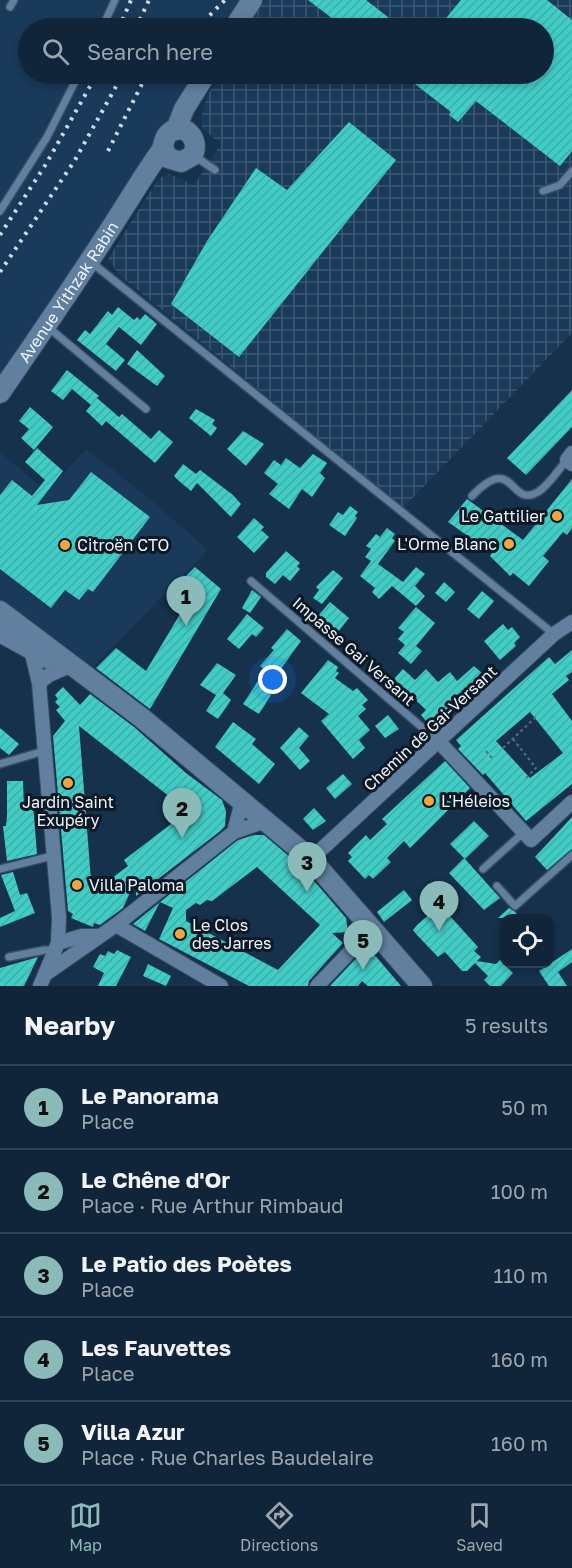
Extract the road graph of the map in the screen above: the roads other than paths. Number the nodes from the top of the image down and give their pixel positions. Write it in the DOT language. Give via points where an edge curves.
graph roads {
  1 [pos="115,0"];
  2 [pos="252,0"];
  3 [pos="107,18"];
  4 [pos="240,18"];
  5 [pos="74,84"];
  6 [pos="200,84"];
  7 [pos="183,131"];
  8 [pos="167,154"];
  9 [pos="193,155"];
  10 [pos="215,170"];
  11 [pos="572,171"];
  12 [pos="543,191"];
  13 [pos="0,211"];
  14 [pos="90,261"];
  15 [pos="46,325"];
  16 [pos="0,393"];
  17 [pos="146,409"];
  18 [pos="570,459"];
  19 [pos="472,496"];
  20 [pos="251,581"];
  21 [pos="3,620"];
  22 [pos="572,622"];
  23 [pos="554,634"];
  24 [pos="31,649"];
  25 [pos="65,668"];
  26 [pos="88,679"];
  27 [pos="39,683"];
  28 [pos="440,743"];
  29 [pos="44,752"];
  30 [pos="0,764"];
  31 [pos="242,801"];
  32 [pos="572,802"];
  33 [pos="266,821"];
  34 [pos="234,832"];
  35 [pos="524,832"];
  36 [pos="572,855"];
  37 [pos="52,856"];
  38 [pos="311,860"];
  39 [pos="0,869"];
  40 [pos="483,869"];
  41 [pos="497,886"];
  42 [pos="59,917"];
  43 [pos="116,925"];
  44 [pos="372,929"];
  45 [pos="82,936"];
  46 [pos="99,936"];
  47 [pos="57,947"];
  48 [pos="75,952"];
  49 [pos="9,957"];
  50 [pos="47,973"];
  51 [pos="39,986"];
  52 [pos="220,986"];
  53 [pos="317,986"];
  54 [pos="422,986"];
  1 -- 3 [label="lane"];
  2 -- 4 [label="street"];
  5 -- 13 [label="lane"];
  6 -- 7 [label="street" via="184,108"];
  7 -- 8 [label="street" via="168,134"];
  7 -- 9 [label="street" via="196,144"];
  8 -- 9 [label="street" via="185,161"];
  8 -- 14 [label="street, Avenue Yithzak Rabin" via="134,191"];
  9 -- 10 [label="lane"];
  11 -- 12 [label="lane" via="560,185"];
  14 -- 15 [label="street, Avenue Yithzak Rabin"];
  14 -- 23 [label="lane"];
  15 -- 16 [label="street, Avenue Yithzak Rabin"];
  15 -- 17 [label="lane"];
  18 -- 19 [label="lane" via="532,495 521,493 495,477"];
  20 -- 28 [label="lane, Impasse Gai Versant"];
  21 -- 24 [label="street"];
  21 -- 26 [label="street"];
  22 -- 23 [label="street, Chemin de Gai-Versant"];
  23 -- 28 [label="street, Chemin de Gai-Versant"];
  24 -- 25 [label="street"];
  24 -- 27 [label="street"];
  25 -- 26 [label="street"];
  25 -- 27 [label="street"];
  26 -- 31 [label="street"];
  27 -- 29 [label="street"];
  28 -- 35 [label="street"];
  28 -- 38 [label="street, Chemin de Gai-Versant"];
  29 -- 30 [label="lane"];
  29 -- 37 [label="street"];
  31 -- 33 [label="street"];
  31 -- 34 [label="street"];
  32 -- 35 [label="street" via="531,840"];
  33 -- 34 [label="street"];
  33 -- 38 [label="street"];
  34 -- 43 [label="street"];
  35 -- 40 [label="lane"];
  36 -- 41 [label="lane" via="515,906"];
  37 -- 39 [label="lane"];
  37 -- 42 [label="street"];
  38 -- 44 [label="street"];
  42 -- 45 [label="street"];
  42 -- 47 [label="street"];
  43 -- 46 [label="street"];
  43 -- 52 [label="street"];
  44 -- 53 [label="street"];
  44 -- 54 [label="street"];
  45 -- 46 [label="street"];
  45 -- 47 [label="street"];
  46 -- 48 [label="street"];
  47 -- 48 [label="street"];
  47 -- 49 [label="lane"];
  47 -- 50 [label="street"];
  48 -- 50 [label="street"];
  50 -- 51 [label="street"];
}
